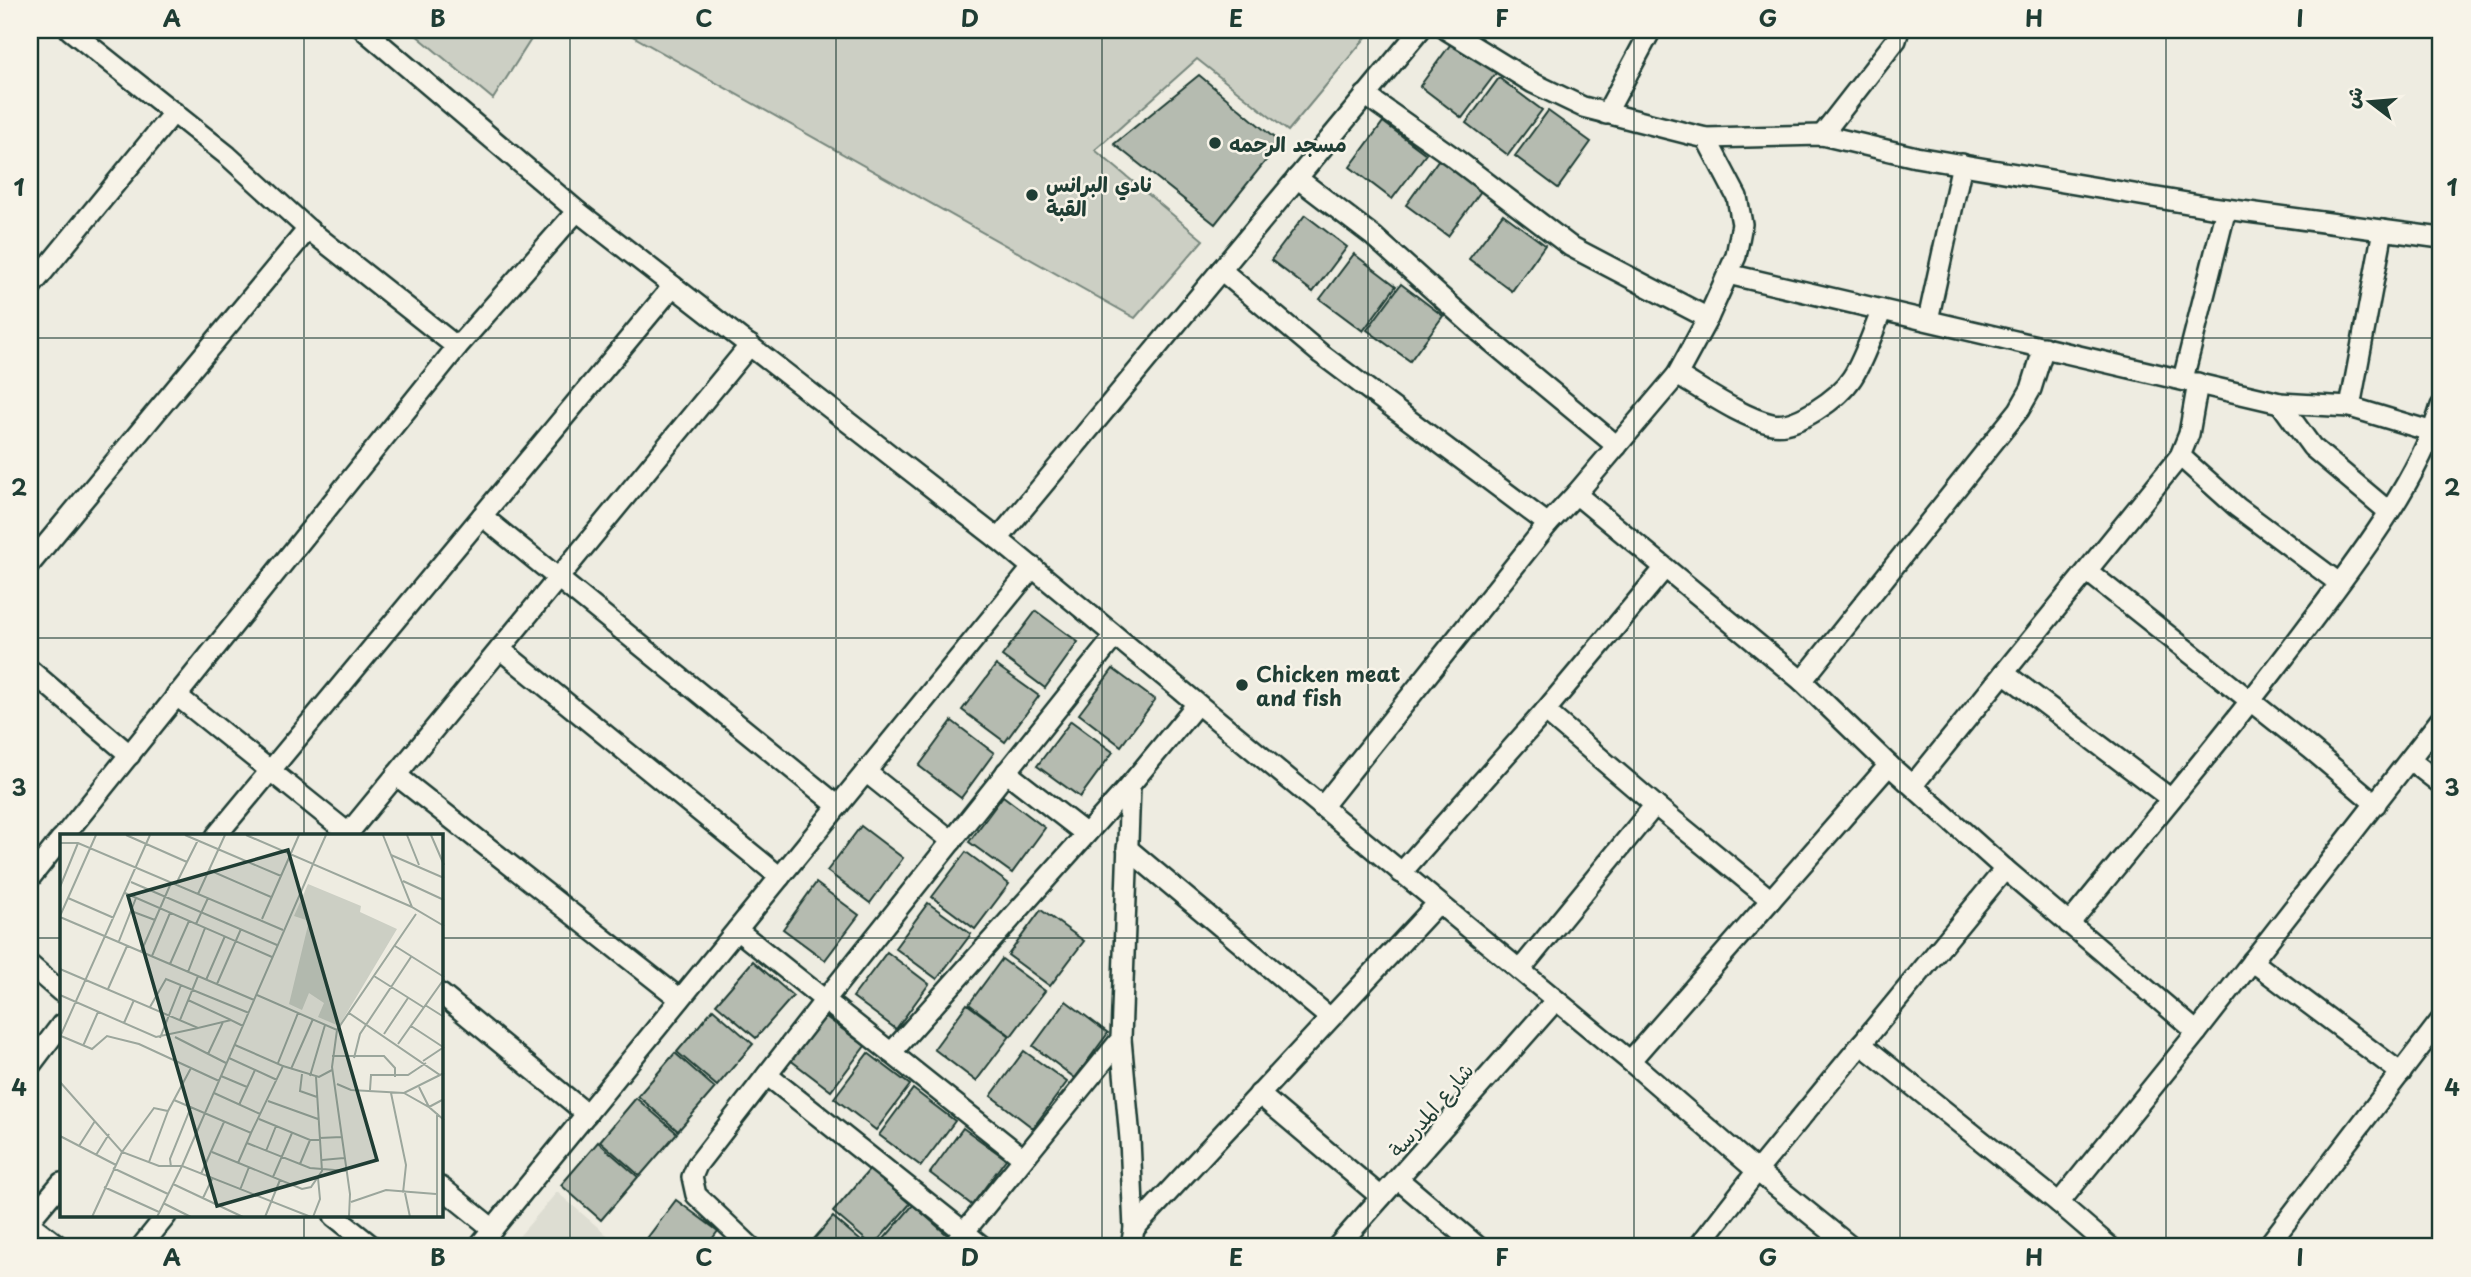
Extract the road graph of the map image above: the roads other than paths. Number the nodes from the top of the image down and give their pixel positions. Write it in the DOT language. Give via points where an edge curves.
graph roads {
  1 [pos="70,30"];
  2 [pos="364,30"];
  3 [pos="1420,30"];
  4 [pos="1447,30"];
  5 [pos="1651,30"];
  6 [pos="1899,30"];
  7 [pos="1365,96"];
  8 [pos="174,112"];
  9 [pos="1606,114"];
  10 [pos="1822,135"];
  11 [pos="1706,138"];
  12 [pos="1962,164"];
  13 [pos="1297,178"];
  14 [pos="2227,209"];
  15 [pos="578,211"];
  16 [pos="308,229"];
  17 [pos="2383,230"];
  18 [pos="2441,238"];
  19 [pos="1221,270"];
  20 [pos="1728,274"];
  21 [pos="673,286"];
  22 [pos="30,288"];
  23 [pos="1882,310"];
  24 [pos="1708,318"];
  25 [pos="1928,320"];
  26 [pos="750,345"];
  27 [pos="457,347"];
  28 [pos="2044,347"];
  29 [pos="1677,375"];
  30 [pos="2190,381"];
  31 [pos="2280,403"];
  32 [pos="2441,406"];
  33 [pos="2350,407"];
  34 [pos="2437,439"];
  35 [pos="1617,446"];
  36 [pos="2180,456"];
  37 [pos="1576,494"];
  38 [pos="2389,512"];
  39 [pos="482,516"];
  40 [pos="1548,524"];
  41 [pos="998,539"];
  42 [pos="30,564"];
  43 [pos="1033,567"];
  44 [pos="1664,569"];
  45 [pos="2087,571"];
  46 [pos="558,579"];
  47 [pos="2339,583"];
  48 [pos="1115,636"];
  49 [pos="500,649"];
  50 [pos="30,670"];
  51 [pos="2004,673"];
  52 [pos="1801,681"];
  53 [pos="176,695"];
  54 [pos="2251,702"];
  55 [pos="1197,704"];
  56 [pos="1545,710"];
  57 [pos="2441,719"];
  58 [pos="130,755"];
  59 [pos="2410,760"];
  60 [pos="1889,765"];
  61 [pos="270,770"];
  62 [pos="866,772"];
  63 [pos="1006,772"];
  64 [pos="396,775"];
  65 [pos="2441,784"];
  66 [pos="1130,785"];
  67 [pos="1913,785"];
  68 [pos="2171,799"];
  69 [pos="2376,804"];
  70 [pos="1655,805"];
  71 [pos="838,806"];
  72 [pos="1322,807"];
  73 [pos="65,834"];
  74 [pos="218,834"];
  75 [pos="346,834"];
  76 [pos="348,834"];
  77 [pos="1086,834"];
  78 [pos="60,840"];
  79 [pos="952,841"];
  80 [pos="1127,848"];
  81 [pos="2005,869"];
  82 [pos="1402,873"];
  83 [pos="780,877"];
  84 [pos="30,878"];
  85 [pos="1771,900"];
  86 [pos="1438,903"];
  87 [pos="2069,924"];
  88 [pos="737,930"];
  89 [pos="2252,961"];
  90 [pos="30,965"];
  91 [pos="1520,970"];
  92 [pos="60,991"];
  93 [pos="443,995"];
  94 [pos="680,999"];
  95 [pos="825,1000"];
  96 [pos="1556,1000"];
  97 [pos="1330,1018"];
  98 [pos="2441,1020"];
  99 [pos="60,1026"];
  100 [pos="2197,1032"];
  101 [pos="1121,1039"];
  102 [pos="1861,1044"];
  103 [pos="891,1053"];
  104 [pos="1630,1061"];
  105 [pos="30,1066"];
  106 [pos="2401,1073"];
  107 [pos="766,1075"];
  108 [pos="1259,1094"];
  109 [pos="587,1114"];
  110 [pos="1023,1158"];
  111 [pos="1757,1171"];
  112 [pos="1398,1179"];
  113 [pos="60,1183"];
  114 [pos="443,1189"];
  115 [pos="1381,1197"];
  116 [pos="2059,1203"];
  117 [pos="164,1218"];
  118 [pos="337,1218"];
  119 [pos="30,1222"];
  120 [pos="493,1230"];
  121 [pos="1132,1238"];
  122 [pos="958,1240"];
  123 [pos="60,1247"];
  124 [pos="141,1247"];
  125 [pos="373,1247"];
  126 [pos="478,1247"];
  127 [pos="751,1247"];
  128 [pos="983,1247"];
  129 [pos="1336,1247"];
  130 [pos="1478,1247"];
  131 [pos="1699,1247"];
  132 [pos="1850,1247"];
  133 [pos="2110,1247"];
  134 [pos="2267,1247"];
  1 -- 8 [label="street"];
  2 -- 15 [label="street"];
  3 -- 7 [label="street"];
  4 -- 9 [label="street" via="1533,83"];
  5 -- 9 [label="street"];
  6 -- 10 [label="street"];
  7 -- 13 [label="street"];
  7 -- 24 [label="street" via="1570,246"];
  8 -- 16 [label="street"];
  8 -- 22 [label="street"];
  9 -- 11 [label="street"];
  10 -- 11 [label="street"];
  10 -- 12 [label="street"];
  11 -- 20 [label="street" via="1737,197 1742,224"];
  12 -- 14 [label="street"];
  12 -- 25 [label="street"];
  13 -- 19 [label="street"];
  13 -- 35 [label="street" via="1373,236"];
  14 -- 17 [label="street"];
  14 -- 30 [label="street"];
  15 -- 21 [label="street"];
  15 -- 27 [label="street"];
  16 -- 27 [label="street"];
  16 -- 42 [label="street"];
  17 -- 18 [label="street"];
  17 -- 33 [label="street"];
  19 -- 40 [label="street" via="1321,355"];
  19 -- 41 [label="street"];
  20 -- 23 [label="street"];
  20 -- 24 [label="street"];
  21 -- 26 [label="street"];
  21 -- 39 [label="street"];
  23 -- 25 [label="street"];
  23 -- 29 [label="street" via="1852,379 1830,402 1795,422 1773,425 1749,416"];
  24 -- 29 [label="street"];
  25 -- 28 [label="street"];
  26 -- 41 [label="street"];
  26 -- 46 [label="street"];
  27 -- 53 [label="street"];
  28 -- 30 [label="street"];
  28 -- 52 [label="street" via="2019,410"];
  29 -- 35 [label="street"];
  30 -- 31 [label="street"];
  30 -- 36 [label="street" via="2189,435"];
  31 -- 33 [label="street"];
  31 -- 38 [label="street" via="2312,447"];
  32 -- 34 [label="street"];
  33 -- 34 [label="street"];
  34 -- 38 [label="street"];
  35 -- 37 [label="street"];
  36 -- 45 [label="street"];
  36 -- 47 [label="street" via="2238,508"];
  37 -- 40 [label="street"];
  37 -- 44 [label="street"];
  38 -- 47 [label="street"];
  39 -- 46 [label="street"];
  39 -- 61 [label="street"];
  40 -- 72 [label="street"];
  41 -- 43 [label="street"];
  43 -- 48 [label="street"];
  43 -- 62 [label="street"];
  44 -- 52 [label="street"];
  44 -- 56 [label="street"];
  45 -- 51 [label="street"];
  45 -- 54 [label="street"];
  46 -- 49 [label="street"];
  46 -- 71 [label="street"];
  47 -- 54 [label="street"];
  48 -- 55 [label="street"];
  48 -- 63 [label="street"];
  49 -- 64 [label="street"];
  49 -- 83 [label="street"];
  50 -- 58 [label="street"];
  51 -- 67 [label="street"];
  51 -- 68 [label="street"];
  52 -- 60 [label="street"];
  53 -- 58 [label="street"];
  53 -- 61 [label="street"];
  54 -- 68 [label="street"];
  54 -- 69 [label="street"];
  55 -- 66 [label="street"];
  55 -- 72 [label="street"];
  56 -- 70 [label="street"];
  56 -- 82 [label="street"];
  57 -- 59 [label="street"];
  58 -- 73 [label="street"];
  59 -- 65 [label="street"];
  59 -- 69 [label="street"];
  60 -- 67 [label="street"];
  60 -- 85 [label="street"];
  61 -- 74 [label="street"];
  61 -- 75 [label="street"];
  62 -- 71 [label="street"];
  62 -- 79 [label="street"];
  63 -- 77 [label="street"];
  63 -- 79 [label="street"];
  64 -- 76 [label="street"];
  64 -- 94 [label="street"];
  66 -- 77 [label="street"];
  66 -- 80 [label="street"];
  67 -- 81 [label="street"];
  68 -- 87 [label="street"];
  69 -- 89 [label="street"];
  70 -- 85 [label="street"];
  70 -- 91 [label="street"];
  71 -- 83 [label="street"];
  72 -- 82 [label="street"];
  77 -- 103 [label="street"];
  78 -- 84 [label="street"];
  79 -- 95 [label="street"];
  80 -- 97 [label="street"];
  80 -- 101 [label="street"];
  81 -- 87 [label="street"];
  81 -- 102 [label="street"];
  82 -- 86 [label="street"];
  83 -- 88 [label="street"];
  85 -- 104 [label="street"];
  86 -- 91 [label="street"];
  86 -- 97 [label="street"];
  87 -- 100 [label="street"];
  88 -- 94 [label="street"];
  88 -- 95 [label="street"];
  89 -- 100 [label="street"];
  89 -- 106 [label="street"];
  90 -- 92 [label="street"];
  91 -- 96 [label="street"];
  93 -- 109 [label="street"];
  94 -- 109 [label="street"];
  95 -- 103 [label="street"];
  95 -- 107 [label="street"];
  96 -- 104 [label="street"];
  96 -- 112 [label="street, شارع المدرسة"];
  97 -- 108 [label="street"];
  98 -- 106 [label="street"];
  99 -- 105 [label="street"];
  100 -- 116 [label="street"];
  101 -- 110 [label="street"];
  101 -- 121 [label="street"];
  102 -- 111 [label="street"];
  102 -- 116 [label="street"];
  103 -- 110 [label="street"];
  104 -- 111 [label="street"];
  106 -- 134 [label="street"];
  107 -- 122 [label="street"];
  107 -- 127 [label="street" via="692,1177 696,1195"];
  108 -- 115 [label="street"];
  108 -- 121 [label="street"];
  109 -- 120 [label="street"];
  110 -- 122 [label="street"];
  111 -- 131 [label="street"];
  111 -- 132 [label="street"];
  112 -- 115 [label="street, شارع المدرسة"];
  112 -- 130 [label="street"];
  113 -- 119 [label="street"];
  114 -- 120 [label="street"];
  115 -- 129 [label="street, شارع المدرسة"];
  116 -- 133 [label="street"];
  117 -- 124 [label="street"];
  118 -- 125 [label="street"];
  119 -- 123 [label="street"];
  120 -- 126 [label="street"];
  122 -- 128 [label="street"];
}
